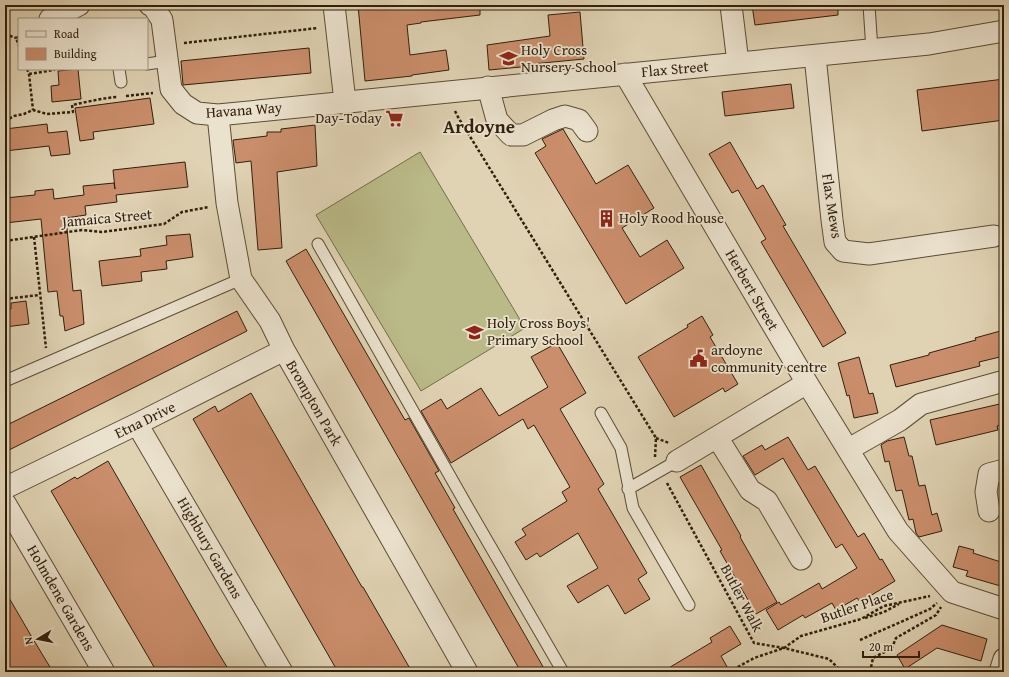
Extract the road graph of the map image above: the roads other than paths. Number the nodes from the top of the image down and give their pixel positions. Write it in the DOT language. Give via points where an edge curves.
graph roads {
  1 [pos="79,5"];
  2 [pos="150,5"];
  3 [pos="334,5"];
  4 [pos="731,5"];
  5 [pos="869,5"];
  6 [pos="52,18"];
  7 [pos="1004,31"];
  8 [pos="872,50"];
  9 [pos="815,56"];
  10 [pos="160,57"];
  11 [pos="738,63"];
  12 [pos="119,70"];
  13 [pos="625,74"];
  14 [pos="121,82"];
  15 [pos="488,87"];
  16 [pos="345,102"];
  17 [pos="218,115"];
  18 [pos="587,131"];
  19 [pos="994,236"];
  20 [pos="318,244"];
  21 [pos="241,279"];
  22 [pos="284,350"];
  23 [pos="5,381"];
  24 [pos="1004,381"];
  25 [pos="807,383"];
  26 [pos="601,413"];
  27 [pos="137,424"];
  28 [pos="717,437"];
  29 [pos="849,449"];
  30 [pos="668,470"];
  31 [pos="1004,470"];
  32 [pos="5,488"];
  33 [pos="628,489"];
  34 [pos="5,503"];
  35 [pos="989,511"];
  36 [pos="801,559"];
  37 [pos="689,605"];
  38 [pos="1004,609"];
  39 [pos="1004,659"];
  40 [pos="104,672"];
  41 [pos="282,672"];
  42 [pos="467,672"];
  43 [pos="563,672"];
  44 [pos="1000,672"];
  1 -- 6 [label="street"];
  2 -- 10 [label="street" via="162,20"];
  3 -- 16 [label="street"];
  4 -- 11 [label="street"];
  5 -- 8 [label="lane"];
  7 -- 8 [label="street, Flax Street" via="929,44"];
  8 -- 9 [label="street, Flax Street"];
  9 -- 11 [label="street, Flax Street"];
  9 -- 19 [label="street, Flax Mews" via="835,242 843,251 869,254"];
  10 -- 17 [label="street, Havana Way" via="171,89 183,104 197,114"];
  11 -- 13 [label="street, Flax Street"];
  12 -- 14 [label="lane"];
  13 -- 15 [label="street, Flax Street"];
  13 -- 25 [label="street, Herbert Street"];
  15 -- 16 [label="street, Flax Street"];
  15 -- 18 [label="street" via="497,120 511,135 524,135 565,116 579,120"];
  16 -- 17 [label="street, Havana Way"];
  17 -- 21 [label="street, Brompton Park" via="227,203"];
  20 -- 43 [label="lane"];
  21 -- 22 [label="street, Brompton Park" via="270,321"];
  21 -- 23 [label="lane"];
  22 -- 27 [label="street, Etna Drive"];
  22 -- 42 [label="street, Brompton Park"];
  24 -- 29 [label="street" via="921,404 900,420"];
  25 -- 28 [label="street"];
  25 -- 29 [label="street, Herbert Street"];
  26 -- 33 [label="lane" via="621,448"];
  27 -- 32 [label="street, Etna Drive"];
  27 -- 41 [label="street, Highbury Gardens"];
  28 -- 30 [label="street"];
  28 -- 36 [label="street" via="750,490 767,501"];
  29 -- 38 [label="street, Herbert Street" via="898,531 952,592"];
  30 -- 33 [label="lane"];
  31 -- 35 [label="street" via="989,474 986,492"];
  33 -- 37 [label="lane" via="633,508"];
  34 -- 40 [label="street, Holmdene Gardens"];
  39 -- 44 [label="street"];
}
